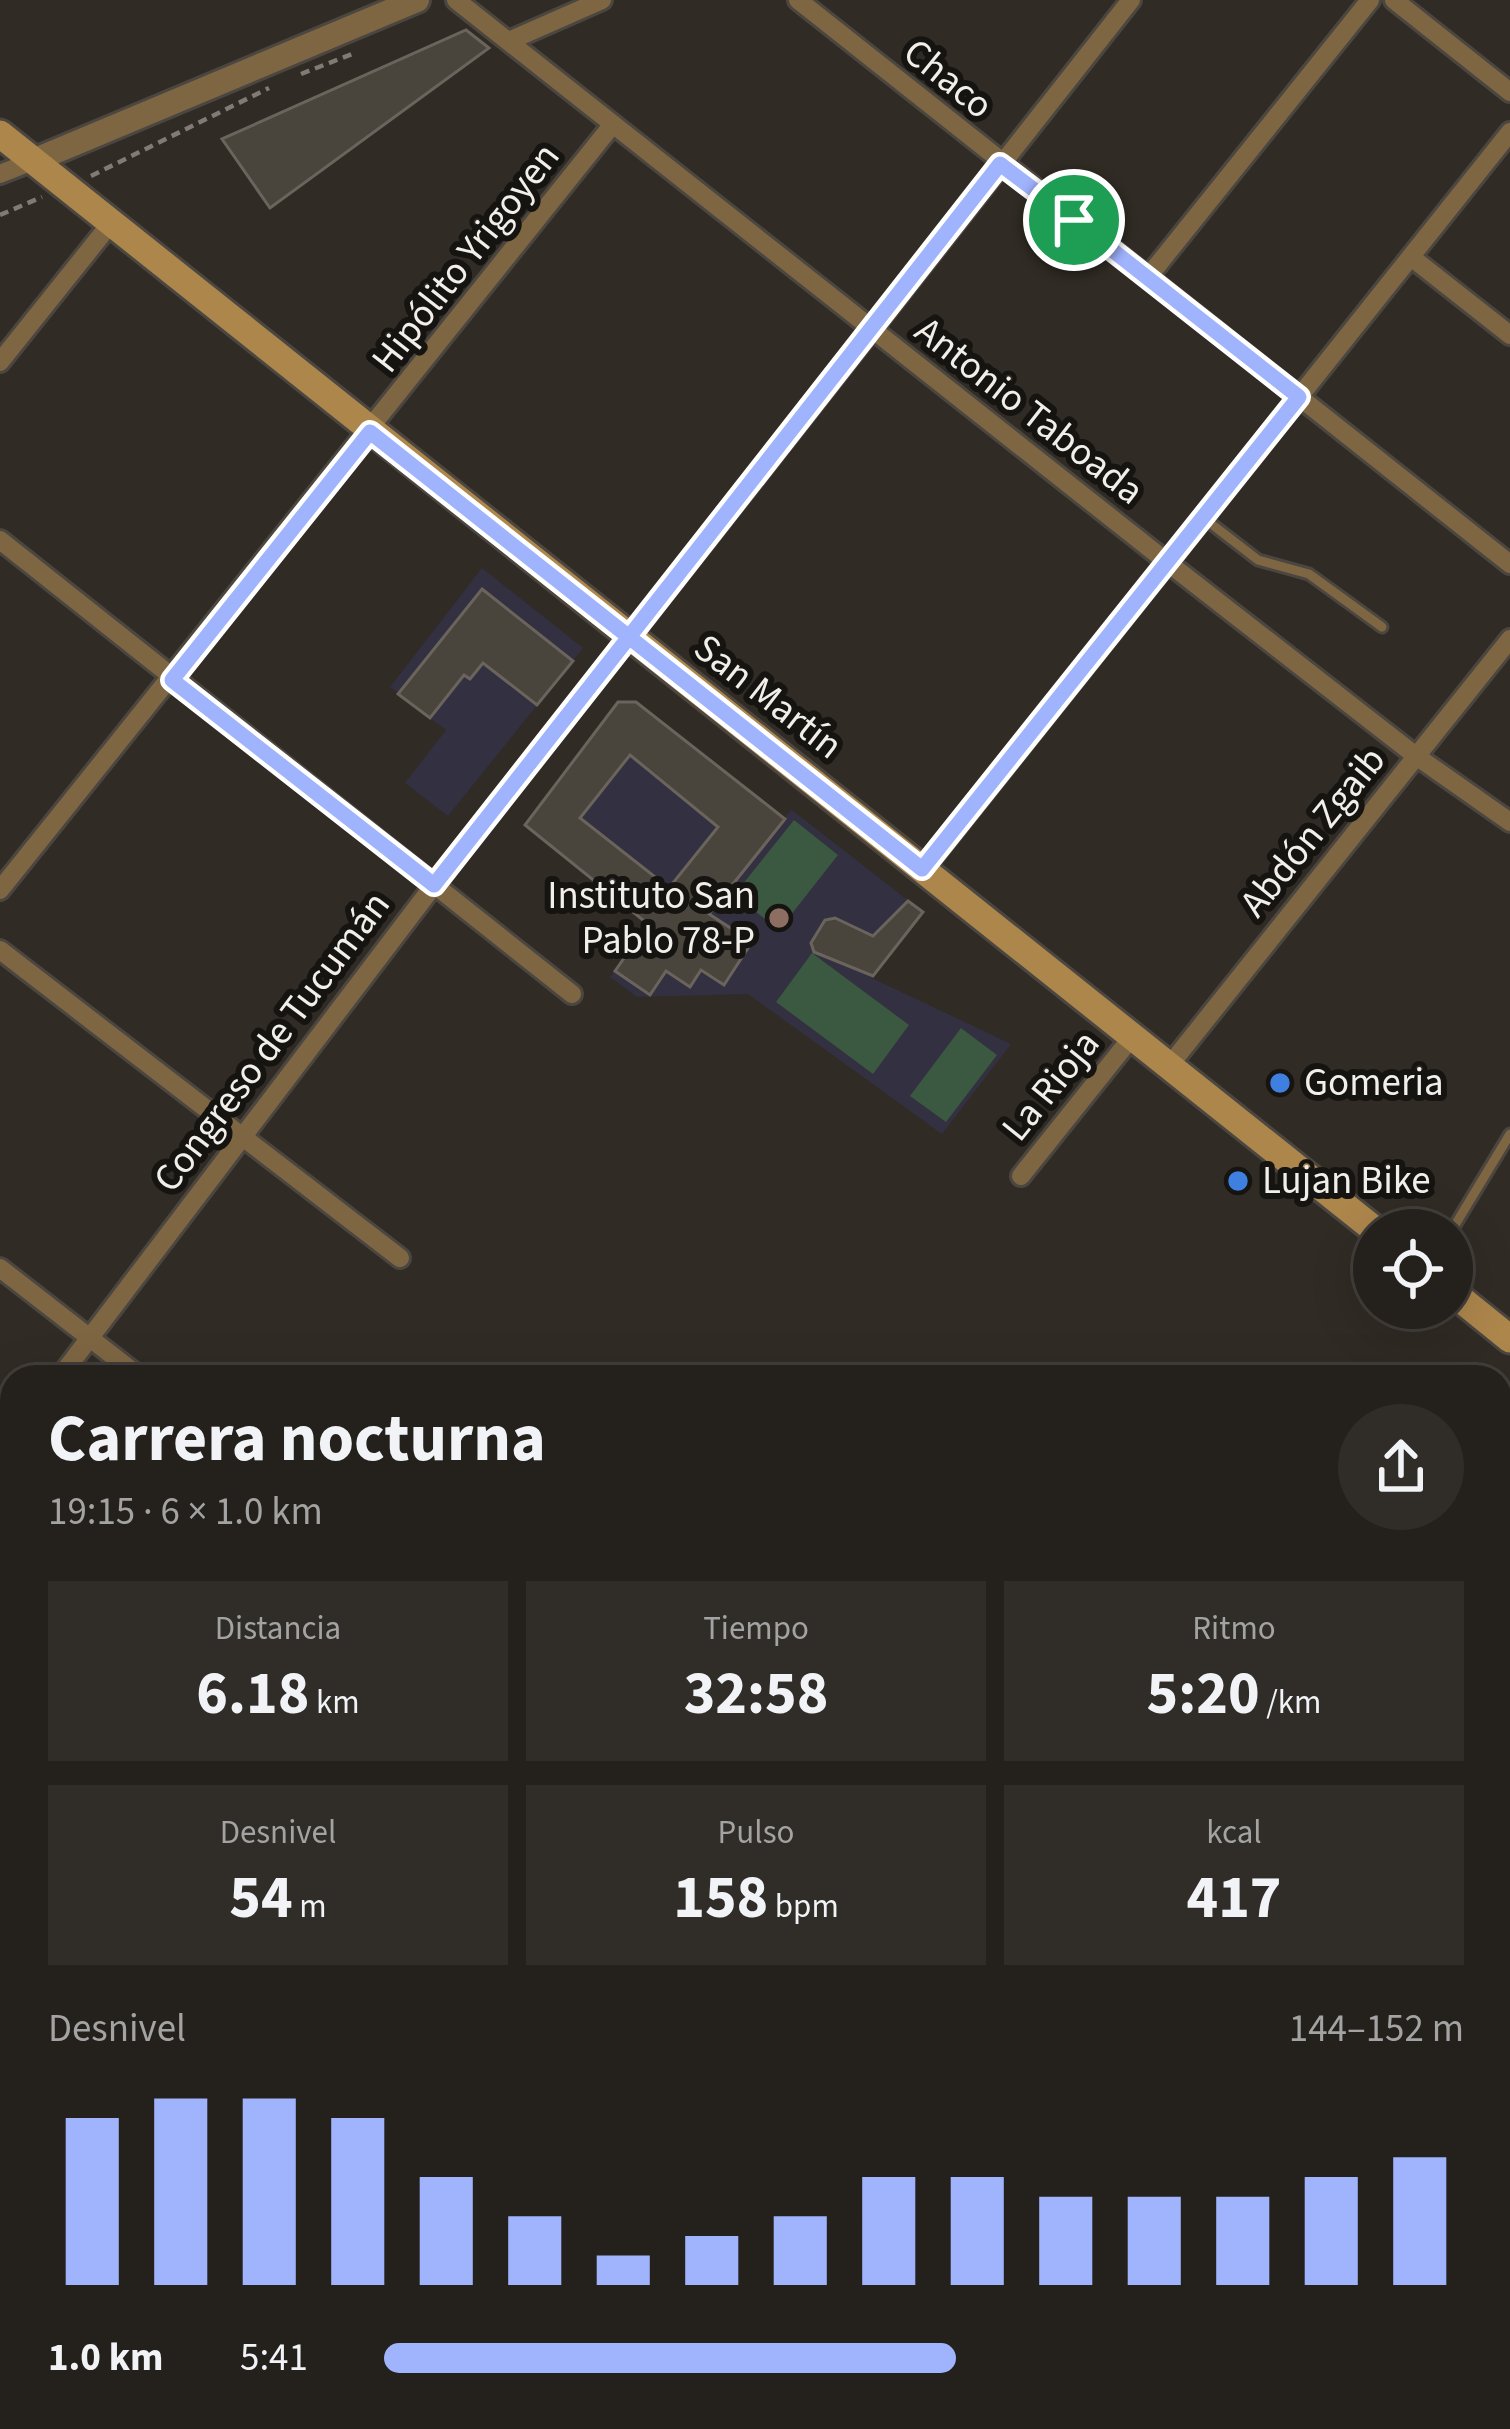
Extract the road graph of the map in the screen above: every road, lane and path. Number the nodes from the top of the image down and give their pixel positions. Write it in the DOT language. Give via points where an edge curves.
graph roads {
  1 [pos="417,0"];
  2 [pos="456,0"];
  3 [pos="602,0"];
  4 [pos="798,0"];
  5 [pos="1131,0"];
  6 [pos="1370,0"];
  7 [pos="1394,0"];
  8 [pos="508,41"];
  9 [pos="368,47"];
  10 [pos="288,77"];
  11 [pos="278,82"];
  12 [pos="1510,92"];
  13 [pos="613,124"];
  14 [pos="1510,132"];
  15 [pos="0,134"];
  16 [pos="33,161"];
  17 [pos="1000,164"];
  18 [pos="0,174"];
  19 [pos="65,188"];
  20 [pos="0,215"];
  21 [pos="111,223"];
  22 [pos="1411,256"];
  23 [pos="1148,277"];
  24 [pos="872,329"];
  25 [pos="1510,335"];
  26 [pos="0,362"];
  27 [pos="1299,397"];
  28 [pos="370,432"];
  29 [pos="1203,517"];
  30 [pos="0,540"];
  31 [pos="1167,562"];
  32 [pos="1510,564"];
  33 [pos="1382,627"];
  34 [pos="629,637"];
  35 [pos="1510,640"];
  36 [pos="172,680"];
  37 [pos="1416,756"];
  38 [pos="1510,822"];
  39 [pos="922,869"];
  40 [pos="434,885"];
  41 [pos="0,890"];
  42 [pos="0,950"];
  43 [pos="572,994"];
  44 [pos="1132,1037"];
  45 [pos="1169,1066"];
  46 [pos="1510,1134"];
  47 [pos="239,1136"];
  48 [pos="1021,1176"];
  49 [pos="1465,1209"];
  50 [pos="1353,1212"];
  51 [pos="400,1258"];
  52 [pos="0,1268"];
  53 [pos="1473,1309"];
  54 [pos="89,1337"];
  55 [pos="1510,1339"];
  56 [pos="69,1365"];
  57 [pos="125,1365"];
  1 -- 16 [label="street"];
  2 -- 8 [label="street, Antonio Taboada"];
  3 -- 8 [label="street"];
  4 -- 17 [label="street, Chaco"];
  5 -- 17 [label="street, Congreso de Tucumán"];
  6 -- 23 [label="street"];
  7 -- 12 [label="street"];
  8 -- 13 [label="street, Antonio Taboada"];
  9 -- 10 [label="path"];
  11 -- 19 [label="path"];
  13 -- 24 [label="street, Antonio Taboada"];
  13 -- 28 [label="street, Hipólito Yrigoyen"];
  14 -- 22 [label="street"];
  15 -- 16 [label="main road, San Martín"];
  16 -- 18 [label="street"];
  16 -- 19 [label="main road, San Martín"];
  17 -- 23 [label="street, Chaco"];
  17 -- 24 [label="street, Congreso de Tucumán"];
  19 -- 20 [label="path"];
  19 -- 21 [label="main road, San Martín"];
  21 -- 26 [label="street"];
  21 -- 28 [label="main road, San Martín"];
  22 -- 25 [label="street"];
  22 -- 27 [label="street"];
  23 -- 27 [label="street, Chaco"];
  24 -- 31 [label="street, Antonio Taboada"];
  24 -- 34 [label="street, Congreso de Tucumán"];
  27 -- 29 [label="street"];
  27 -- 32 [label="street, Chaco"];
  28 -- 34 [label="main road, San Martín"];
  28 -- 36 [label="street, Hipólito Yrigoyen"];
  29 -- 31 [label="street"];
  29 -- 33 [label="lane" via="1258,560 1309,574"];
  30 -- 36 [label="street"];
  31 -- 37 [label="street, Antonio Taboada"];
  31 -- 39 [label="street"];
  34 -- 39 [label="main road, San Martín"];
  34 -- 40 [label="street, Congreso de Tucumán"];
  35 -- 37 [label="street, Abdón Zgaib"];
  36 -- 40 [label="street"];
  36 -- 41 [label="street, Hipólito Yrigoyen"];
  37 -- 38 [label="street, Antonio Taboada"];
  37 -- 45 [label="street, Abdón Zgaib"];
  39 -- 44 [label="main road, San Martín"];
  40 -- 43 [label="street"];
  40 -- 47 [label="street, Congreso de Tucumán"];
  42 -- 47 [label="street"];
  44 -- 45 [label="main road, San Martín"];
  44 -- 48 [label="street, La Rioja"];
  45 -- 50 [label="main road, San Martín"];
  46 -- 49 [label="lane"];
  47 -- 51 [label="street"];
  47 -- 54 [label="street, Congreso de Tucumán"];
  52 -- 54 [label="street"];
  53 -- 55 [label="main road"];
  54 -- 56 [label="street, Congreso de Tucumán"];
  54 -- 57 [label="street"];
}
